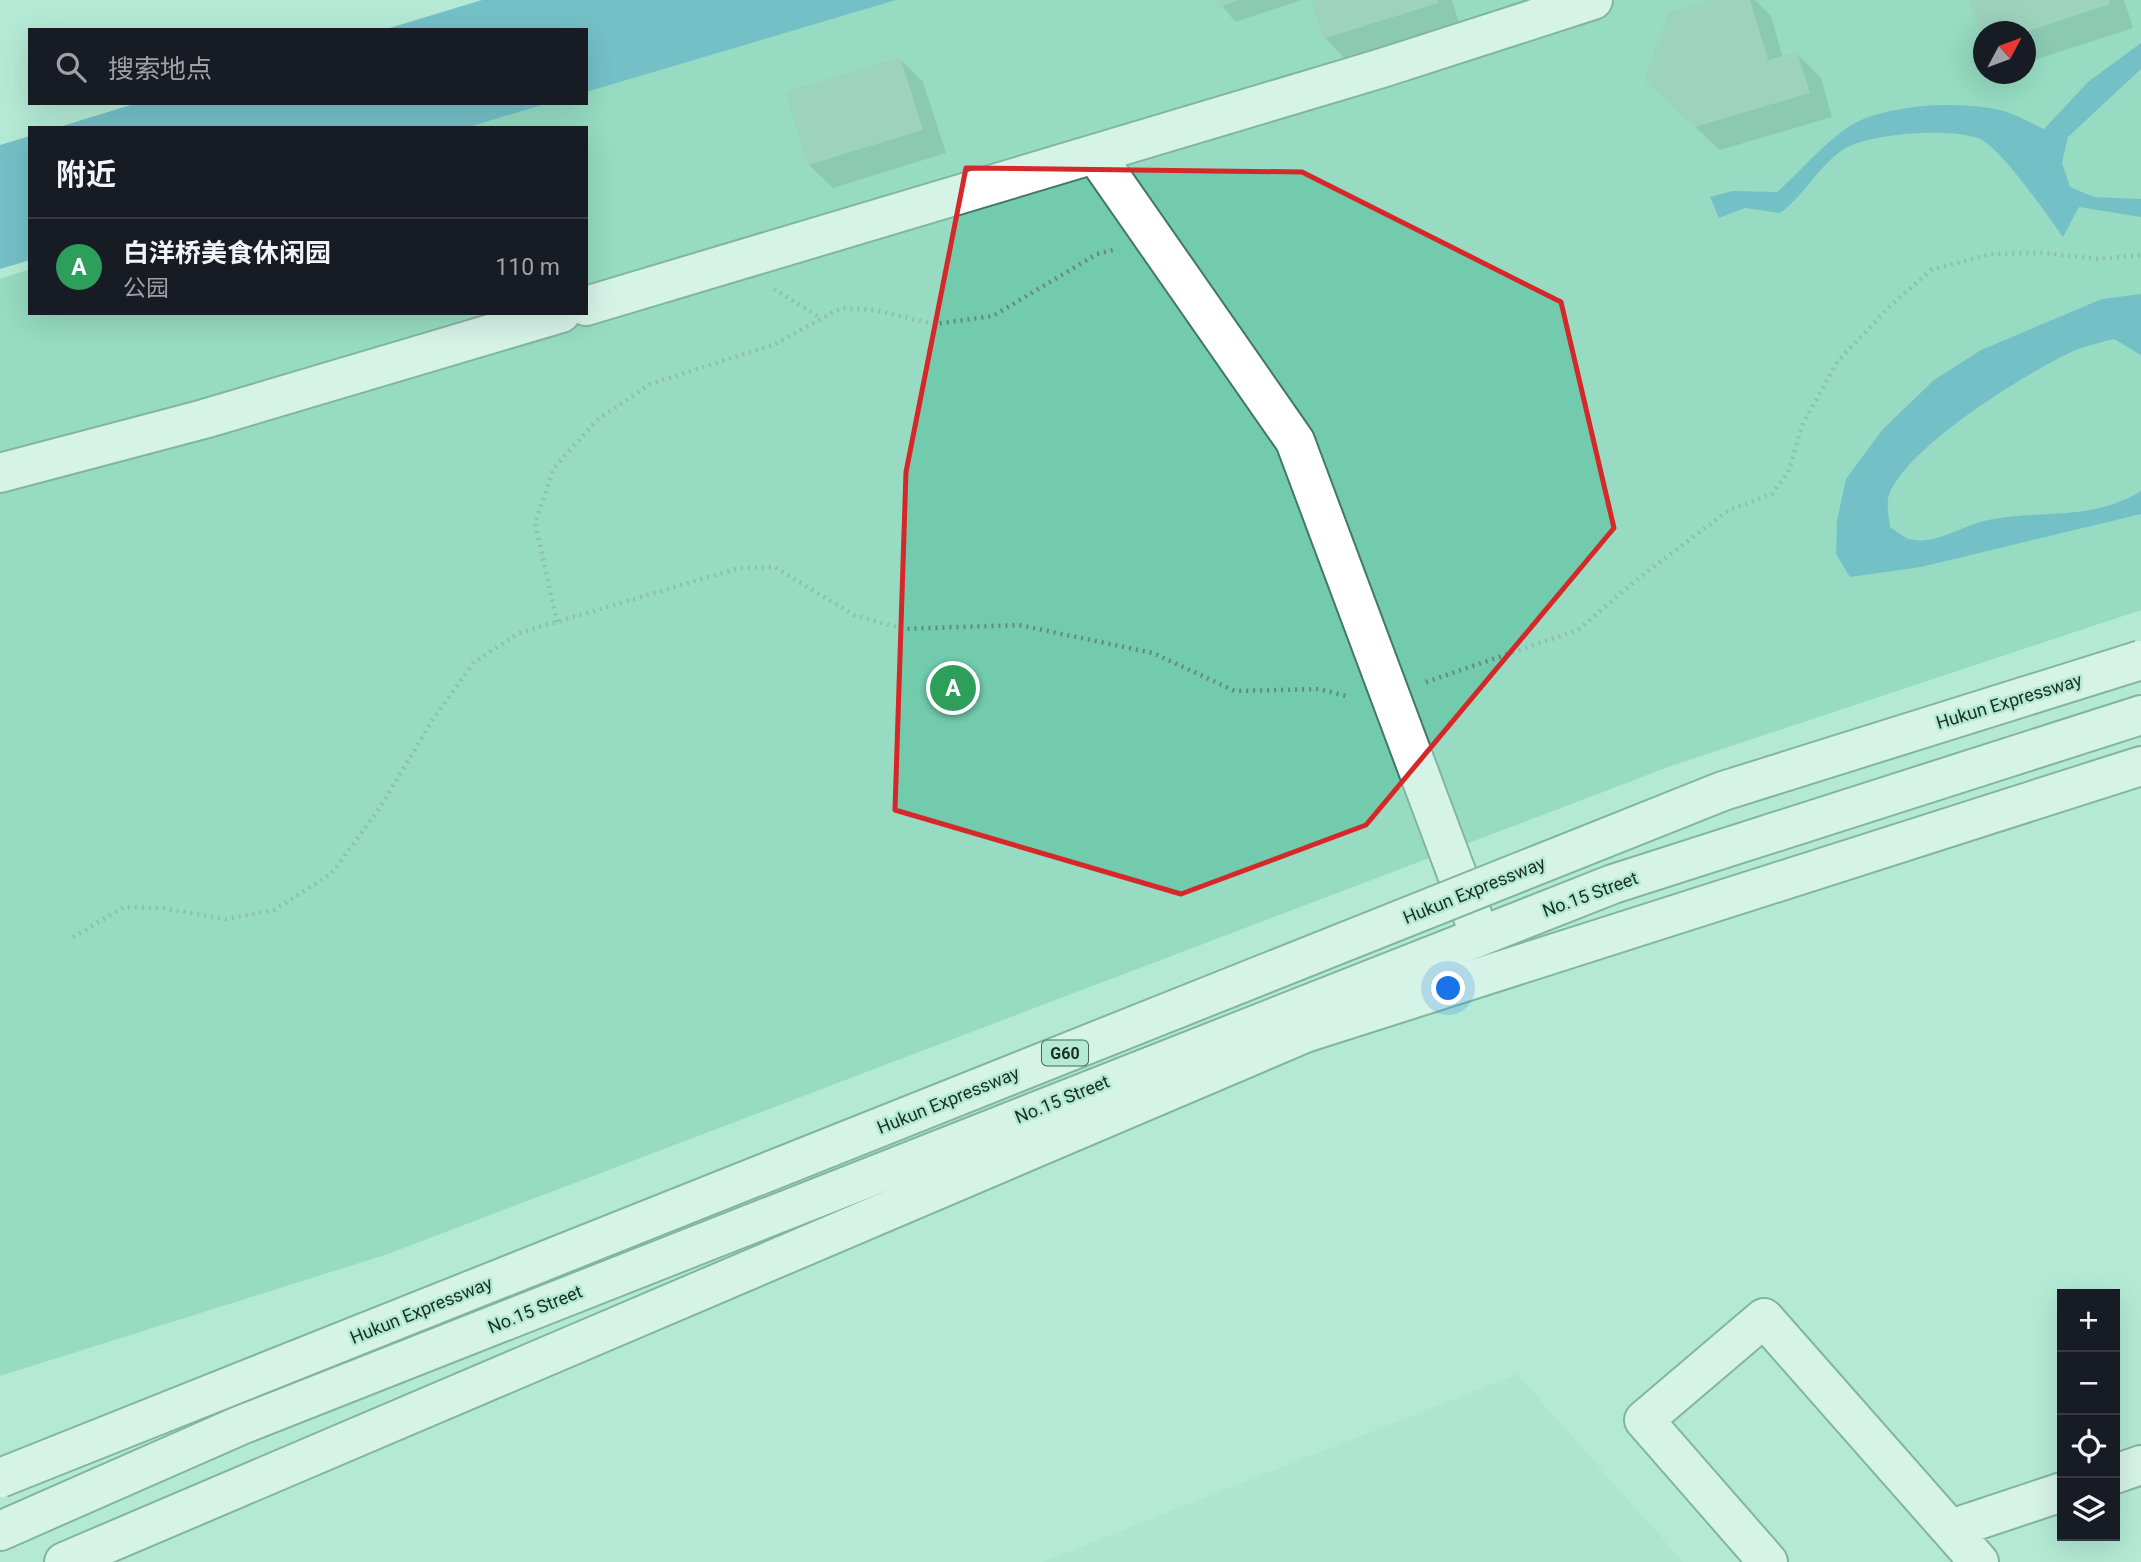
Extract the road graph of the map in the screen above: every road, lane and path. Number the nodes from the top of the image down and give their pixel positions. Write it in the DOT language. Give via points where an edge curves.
graph roads {
  1 [pos="1593,0"];
  2 [pos="1095,154"];
  3 [pos="1155,241"];
  4 [pos="2141,255"];
  5 [pos="588,305"];
  6 [pos="554,315"];
  7 [pos="0,473"];
  8 [pos="557,622"];
  9 [pos="2141,660"];
  10 [pos="1395,708"];
  11 [pos="2141,715"];
  12 [pos="2141,766"];
  13 [pos="1480,936"];
  14 [pos="73,937"];
  15 [pos="2141,1465"];
  16 [pos="2120,1472"];
  17 [pos="0,1478"];
  18 [pos="2057,1494"];
  19 [pos="1951,1529"];
  20 [pos="0,1531"];
  21 [pos="64,1562"];
  22 [pos="1768,1562"];
  23 [pos="1979,1562"];
  1 -- 2 [label="main road"];
  2 -- 3 [label="main road"];
  2 -- 5 [label="main road"];
  3 -- 8 [label="path" via="1097,254 993,316 934,324 874,310 841,308 773,345 650,384 597,420 554,468 535,523"];
  3 -- 10 [label="main road" via="1295,441"];
  4 -- 10 [label="path" via="2098,259 1991,254 1931,270 1838,361 1803,423 1788,474 1772,494 1729,510 1578,631 1411,687"];
  6 -- 7 [label="main road" via="204,419"];
  8 -- 10 [label="path" via="738,568 774,567 854,615 903,629 1019,625 1153,653 1235,691 1319,689"];
  8 -- 14 [label="path" via="519,633 474,662 331,874 274,910 226,919 124,907"];
  9 -- 17 [label="main road, Hukun Expressway / G60, bridge" via="1723,791"];
  10 -- 13 [label="main road"];
  11 -- 13 [label="main road, No.15 Street" via="1613,884"];
  12 -- 21 [label="main road" via="1305,1033"];
  13 -- 20 [label="main road, No.15 Street" via="241,1425"];
  15 -- 16 [label="main road"];
  18 -- 19 [label="main road"];
  19 -- 22 [label="main road" via="1764,1318 1644,1420"];
  19 -- 23 [label="main road"];
}
